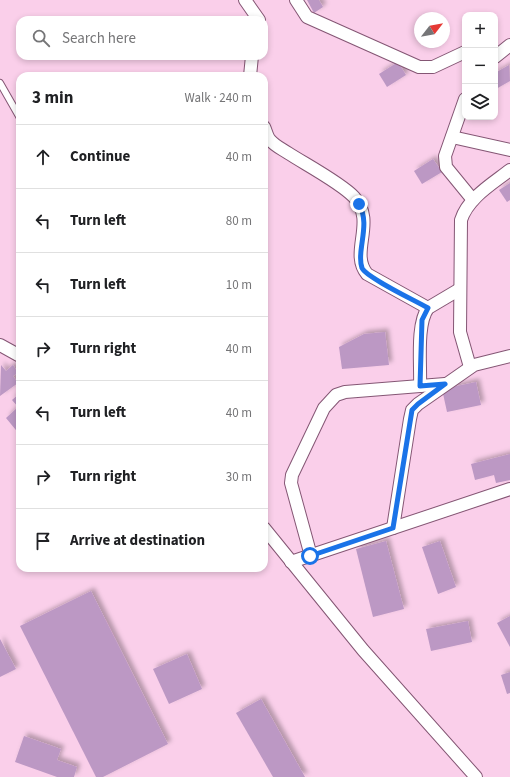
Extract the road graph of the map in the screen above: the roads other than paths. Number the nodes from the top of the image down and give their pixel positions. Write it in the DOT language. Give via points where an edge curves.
graph roads {
  1 [pos="245,0"];
  2 [pos="296,0"];
  3 [pos="256,16"];
  4 [pos="462,53"];
  5 [pos="252,60"];
  6 [pos="250,72"];
  7 [pos="0,83"];
  8 [pos="462,108"];
  9 [pos="16,111"];
  10 [pos="268,136"];
  11 [pos="452,137"];
  12 [pos="510,150"];
  13 [pos="510,170"];
  14 [pos="473,200"];
  15 [pos="460,290"];
  16 [pos="428,308"];
  17 [pos="0,345"];
  18 [pos="16,354"];
  19 [pos="510,356"];
  20 [pos="470,367"];
  21 [pos="445,384"];
  22 [pos="420,386"];
  23 [pos="510,489"];
  24 [pos="393,528"];
  25 [pos="268,533"];
  26 [pos="310,556"];
  27 [pos="291,562"];
  28 [pos="476,777"];
  1 -- 3 [label="street"];
  2 -- 4 [label="street" via="307,17 419,67 433,67"];
  5 -- 6 [label="street"];
  7 -- 9 [label="lane"];
  8 -- 11 [label="street"];
  10 -- 16 [label="street" via="271,142 344,189 359,204 364,222 360,259 362,269"];
  11 -- 12 [label="street"];
  11 -- 14 [label="street" via="445,156 446,167"];
  13 -- 14 [label="street"];
  14 -- 15 [label="street" via="461,220"];
  15 -- 16 [label="street"];
  15 -- 20 [label="street" via="460,338"];
  16 -- 22 [label="street" via="422,320"];
  17 -- 18 [label="street"];
  19 -- 20 [label="street"];
  20 -- 21 [label="street"];
  21 -- 22 [label="street"];
  21 -- 24 [label="street" via="412,410"];
  22 -- 26 [label="street" via="345,392 336,395 324,408 292,475 291,483"];
  23 -- 24 [label="street"];
  24 -- 26 [label="street"];
  25 -- 27 [label="street"];
  26 -- 27 [label="street"];
  27 -- 28 [label="street" via="363,650"];
}
